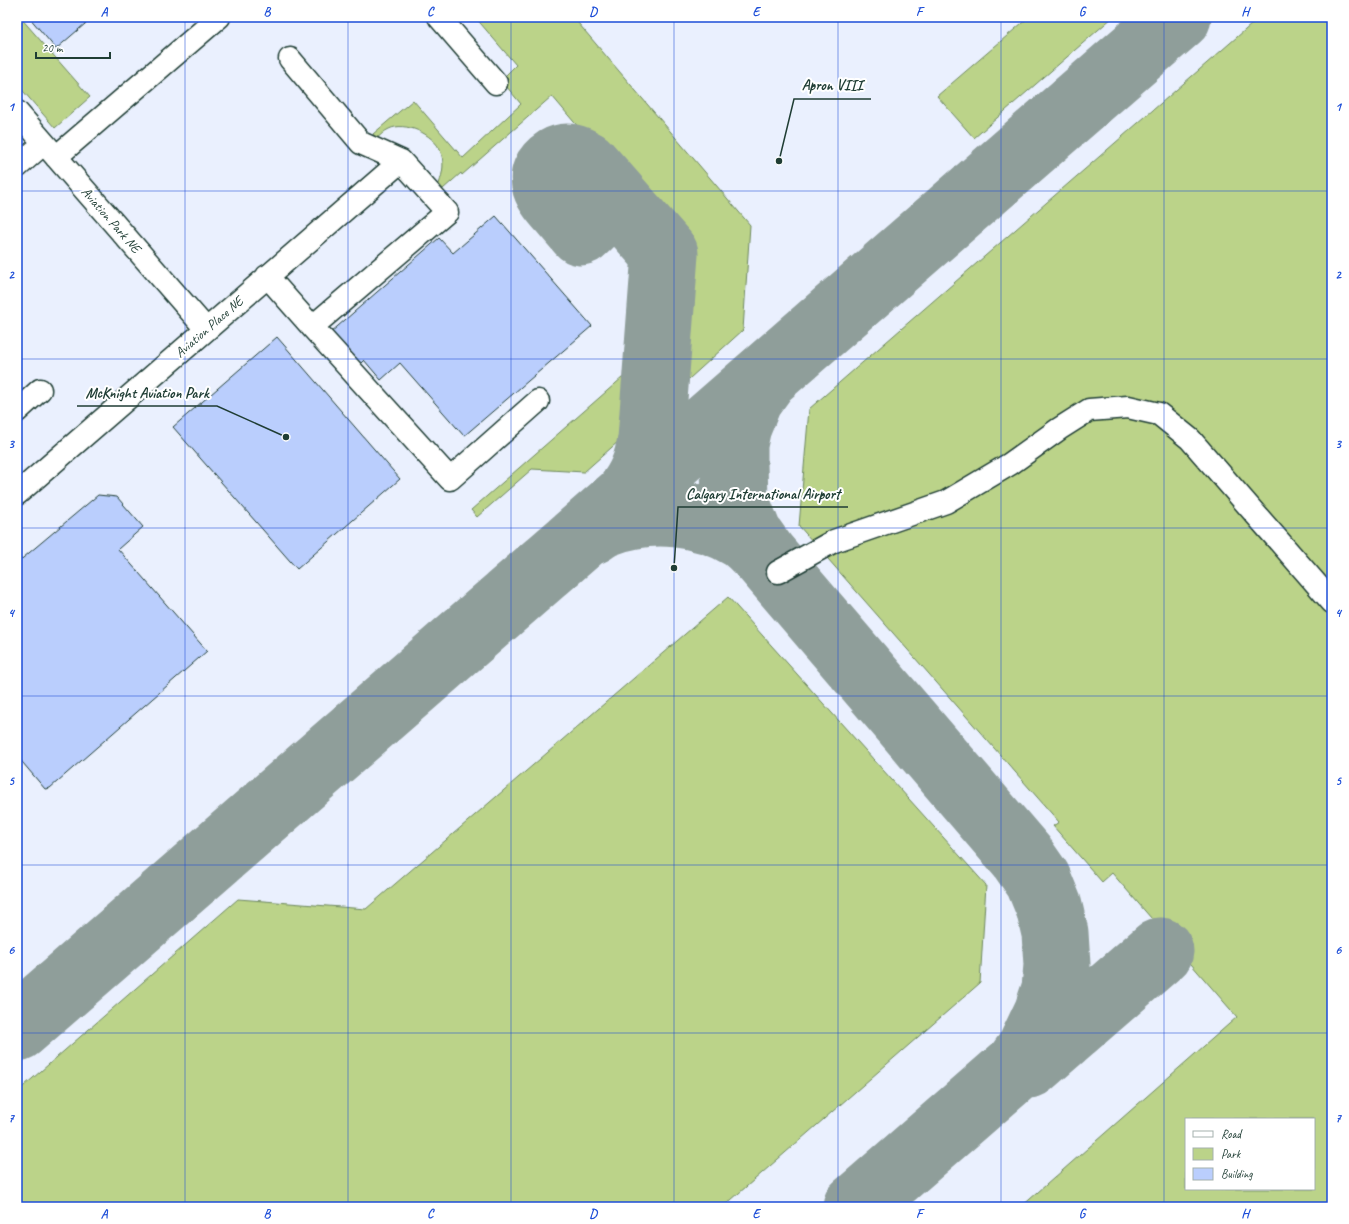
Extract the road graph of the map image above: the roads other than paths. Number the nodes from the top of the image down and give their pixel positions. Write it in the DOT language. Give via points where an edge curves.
graph roads {
  1 [pos="219,17"];
  2 [pos="439,17"];
  3 [pos="290,59"];
  4 [pos="496,82"];
  5 [pos="17,112"];
  6 [pos="50,150"];
  7 [pos="400,161"];
  8 [pos="17,167"];
  9 [pos="267,276"];
  10 [pos="312,327"];
  11 [pos="206,329"];
  12 [pos="40,390"];
  13 [pos="538,401"];
  14 [pos="17,411"];
  15 [pos="17,494"];
  16 [pos="778,572"];
  17 [pos="1332,602"];
  1 -- 6 [label="street"];
  2 -- 4 [label="street"];
  3 -- 7 [label="street" via="361,143"];
  5 -- 6 [label="street, Aviation Park NE"];
  6 -- 8 [label="street"];
  6 -- 11 [label="street, Aviation Park NE"];
  7 -- 9 [label="street, Aviation Place NE"];
  7 -- 10 [label="street" via="447,212"];
  9 -- 10 [label="street"];
  9 -- 11 [label="street, Aviation Place NE"];
  10 -- 13 [label="street" via="450,479"];
  11 -- 15 [label="street, Aviation Place NE"];
  12 -- 14 [label="street"];
  16 -- 17 [label="street" via="834,541 946,502 1010,464 1089,410 1128,407 1159,414 1190,439"];
}
